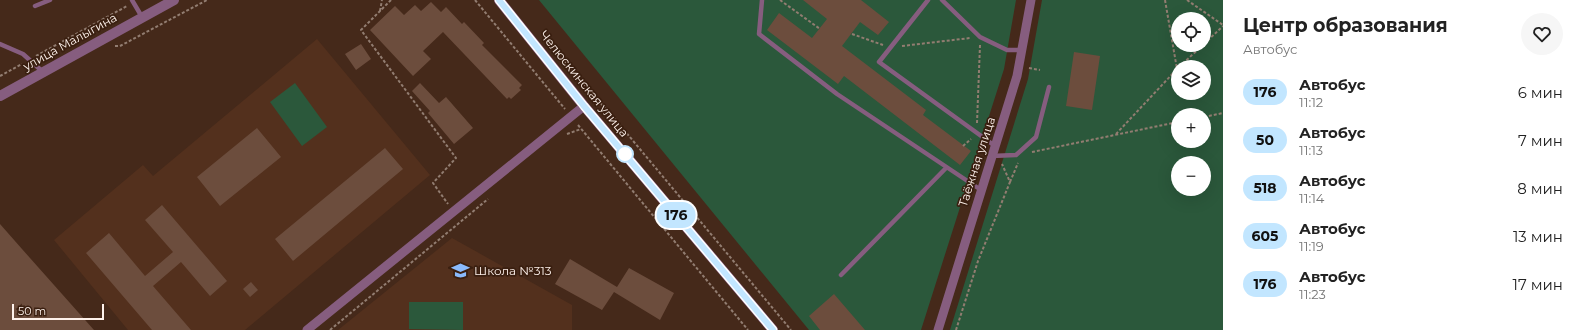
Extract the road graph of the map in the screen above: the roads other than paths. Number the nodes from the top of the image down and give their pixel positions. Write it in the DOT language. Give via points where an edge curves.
graph roads {
  1 [pos="50,0"];
  2 [pos="174,0"];
  3 [pos="499,0"];
  4 [pos="762,0"];
  5 [pos="928,0"];
  6 [pos="942,0"];
  7 [pos="1031,0"];
  8 [pos="133,1"];
  9 [pos="35,6"];
  10 [pos="142,17"];
  11 [pos="0,44"];
  12 [pos="1022,50"];
  13 [pos="43,72"];
  14 [pos="1050,87"];
  15 [pos="0,96"];
  16 [pos="584,106"];
  17 [pos="995,146"];
  18 [pos="995,156"];
  19 [pos="946,168"];
  20 [pos="981,190"];
  21 [pos="841,275"];
  22 [pos="307,330"];
  23 [pos="773,330"];
  24 [pos="938,330"];
  1 -- 9 [label="lane"];
  2 -- 10 [label="street, улица Малыгина"];
  3 -- 16 [label="street, Челюскинская улица"];
  4 -- 19 [label="lane" via="760,34 837,94"];
  5 -- 17 [label="lane" via="879,62"];
  6 -- 12 [label="lane" via="980,37 1007,50"];
  7 -- 12 [label="street, Таёжная улица"];
  8 -- 10 [label="lane"];
  10 -- 13 [label="street, улица Малыгина"];
  11 -- 13 [label="lane" via="23,54"];
  12 -- 17 [label="street, Таёжная улица" via="1017,76"];
  13 -- 15 [label="street, улица Малыгина"];
  14 -- 18 [label="lane" via="1036,137 1016,155"];
  16 -- 22 [label="street"];
  16 -- 23 [label="street, Челюскинская улица"];
  17 -- 18 [label="street, Таёжная улица"];
  18 -- 20 [label="street, Таёжная улица"];
  19 -- 20 [label="lane"];
  19 -- 21 [label="lane"];
  20 -- 24 [label="street, Таёжная улица"];
}
